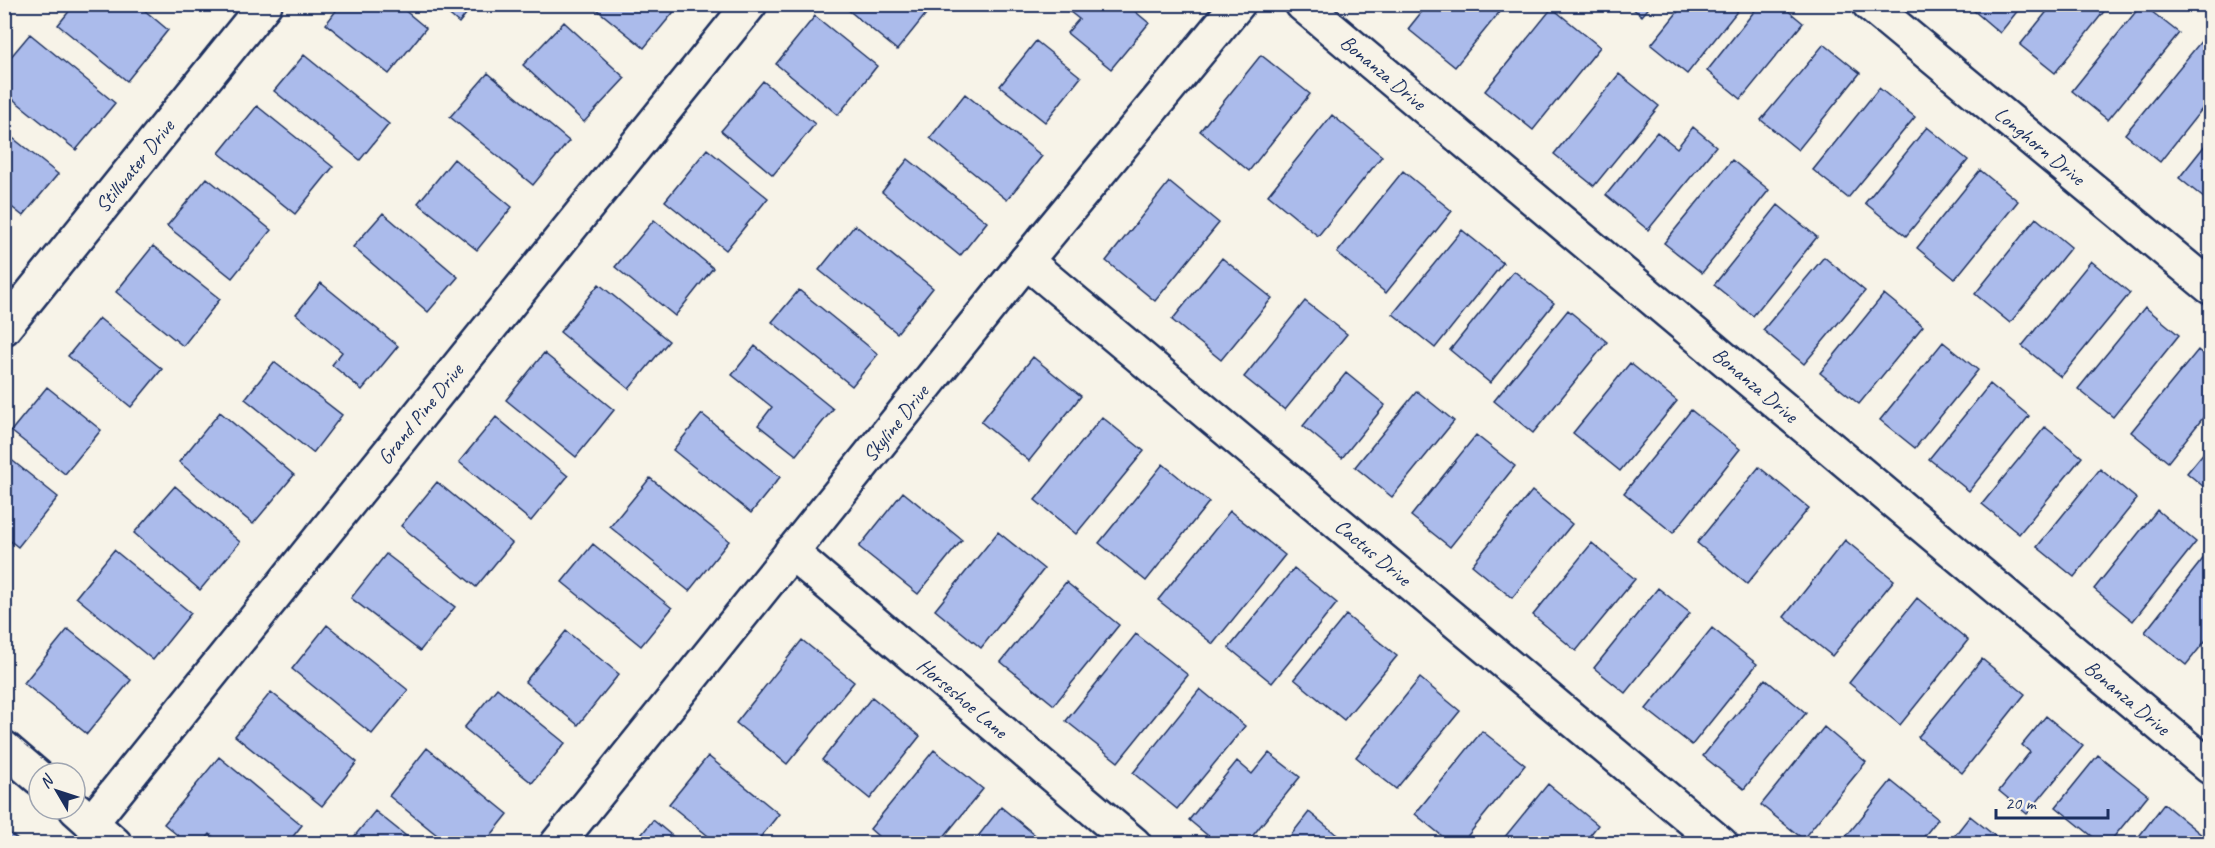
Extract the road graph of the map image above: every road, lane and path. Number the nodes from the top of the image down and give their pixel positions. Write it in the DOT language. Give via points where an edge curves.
graph roads {
  1 [pos="265,4"];
  2 [pos="750,4"];
  3 [pos="1238,4"];
  4 [pos="1302,4"];
  5 [pos="1869,4"];
  6 [pos="1026,261"];
  7 [pos="2211,287"];
  8 [pos="4,328"];
  9 [pos="791,552"];
  10 [pos="4,748"];
  11 [pos="2211,767"];
  12 [pos="27,768"];
  13 [pos="94,825"];
  14 [pos="557,843"];
  15 [pos="1134,843"];
  16 [pos="1721,843"];
  1 -- 8 [label="street, Stillwater Drive"];
  2 -- 13 [label="street, Grand Pine Drive"];
  3 -- 6 [label="street, Skyline Drive"];
  4 -- 11 [label="street, Bonanza Drive"];
  5 -- 7 [label="street, Longhorn Drive"];
  6 -- 9 [label="street, Skyline Drive"];
  6 -- 16 [label="street, Cactus Drive"];
  9 -- 14 [label="street, Skyline Drive"];
  9 -- 15 [label="street, Horseshoe Lane"];
  10 -- 12 [label="street"];
}
